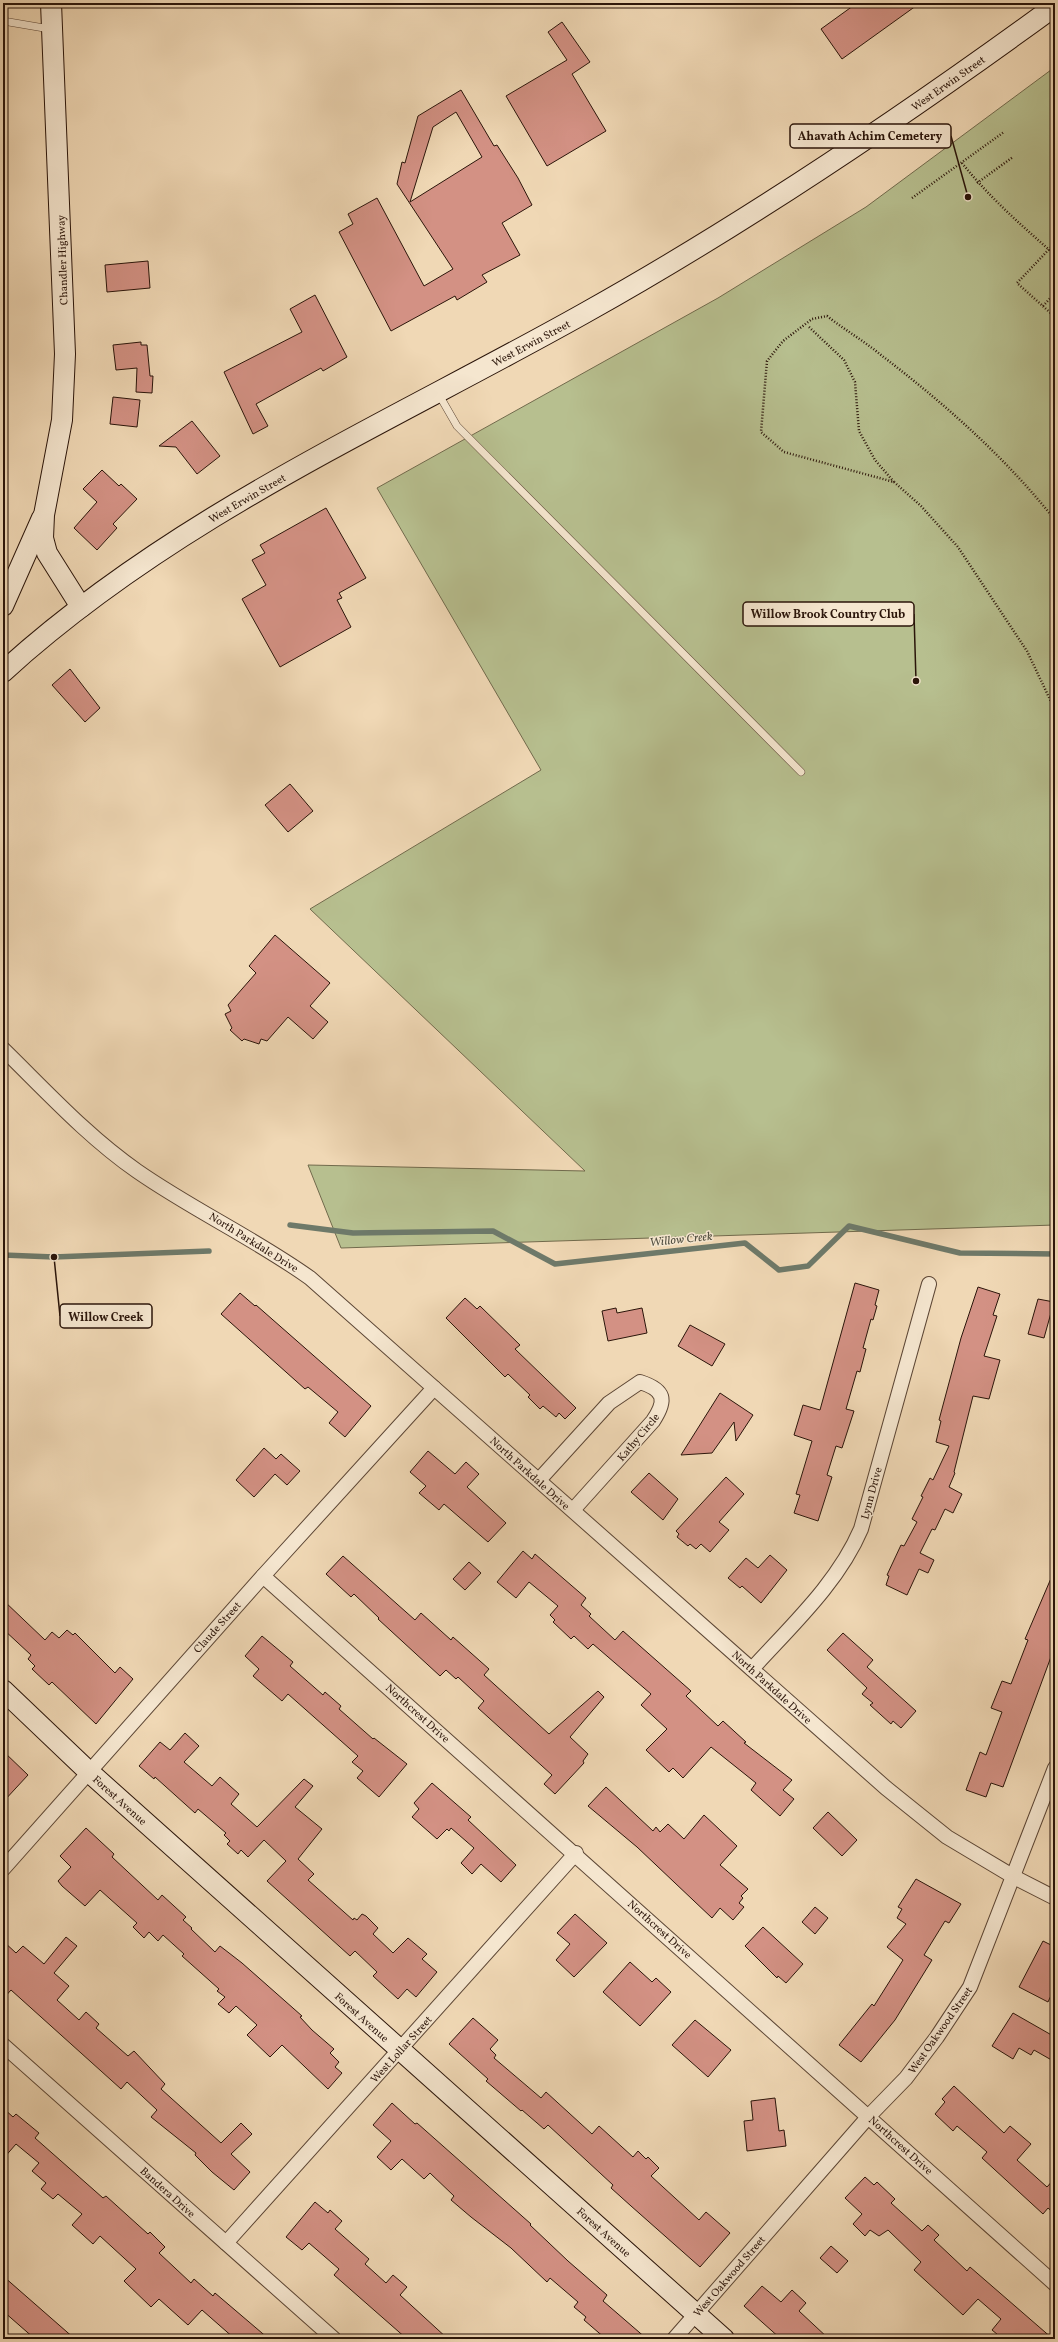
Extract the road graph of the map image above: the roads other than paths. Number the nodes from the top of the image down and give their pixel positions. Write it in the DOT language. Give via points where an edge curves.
graph roads {
  1 [pos="51,3"];
  2 [pos="1055,6"];
  3 [pos="3,21"];
  4 [pos="53,30"];
  5 [pos="438,393"];
  6 [pos="44,514"];
  7 [pos="3,606"];
  8 [pos="81,606"];
  9 [pos="3,672"];
  10 [pos="801,772"];
  11 [pos="3,1049"];
  12 [pos="929,1284"];
  13 [pos="434,1388"];
  14 [pos="539,1480"];
  15 [pos="573,1510"];
  16 [pos="263,1576"];
  17 [pos="752,1669"];
  18 [pos="3,1690"];
  19 [pos="1055,1768"];
  20 [pos="88,1771"];
  21 [pos="576,1854"];
  22 [pos="3,1869"];
  23 [pos="1014,1877"];
  24 [pos="1055,1898"];
  25 [pos="3,2045"];
  26 [pos="400,2051"];
  27 [pos="869,2116"];
  28 [pos="226,2243"];
  29 [pos="1055,2284"];
  30 [pos="696,2314"];
  31 [pos="334,2339"];
  32 [pos="674,2339"];
  33 [pos="724,2339"];
  1 -- 4 [label="street, Chandler Highway"];
  2 -- 5 [label="street, West Erwin Street" via="907,112 728,229 582,315"];
  3 -- 4 [label="lane"];
  4 -- 6 [label="street, Chandler Highway" via="66,354 62,420"];
  5 -- 8 [label="street, West Erwin Street" via="233,504"];
  5 -- 10 [label="lane" via="461,430"];
  6 -- 7 [label="street, Chandler Highway"];
  6 -- 8 [label="street, Chandler Highway" via="43,538 47,553"];
  8 -- 9 [label="street, West Erwin Street"];
  11 -- 13 [label="street, North Parkdale Drive" via="120,1159 161,1186 265,1246 303,1273"];
  12 -- 17 [label="street, Lynn Drive" via="855,1544 826,1586"];
  13 -- 14 [label="street, North Parkdale Drive"];
  13 -- 16 [label="street, Claude Street"];
  14 -- 15 [label="street, North Parkdale Drive"];
  14 -- 15 [label="street, Kathy Circle" via="609,1403 640,1382 652,1386 660,1393 662,1408 653,1421"];
  15 -- 17 [label="street, North Parkdale Drive"];
  16 -- 20 [label="street, Claude Street"];
  16 -- 21 [label="street, Northcrest Drive"];
  17 -- 23 [label="street, North Parkdale Drive" via="886,1788 947,1837"];
  18 -- 20 [label="street, Forest Avenue"];
  19 -- 23 [label="street, West Oakwood Street"];
  20 -- 22 [label="street, Claude Street"];
  20 -- 26 [label="street, Forest Avenue"];
  21 -- 26 [label="street, West Lollar Street"];
  21 -- 27 [label="street, Northcrest Drive"];
  23 -- 24 [label="street, North Parkdale Drive"];
  23 -- 27 [label="street, West Oakwood Street" via="970,1987 906,2078"];
  25 -- 28 [label="street, Bandera Drive"];
  26 -- 28 [label="street, West Lollar Street"];
  26 -- 30 [label="street, Forest Avenue"];
  27 -- 29 [label="street, Northcrest Drive"];
  27 -- 30 [label="street, West Oakwood Street"];
  28 -- 31 [label="street, Bandera Drive"];
  30 -- 32 [label="street, West Oakwood Street"];
  30 -- 33 [label="street, Forest Avenue"];
}
